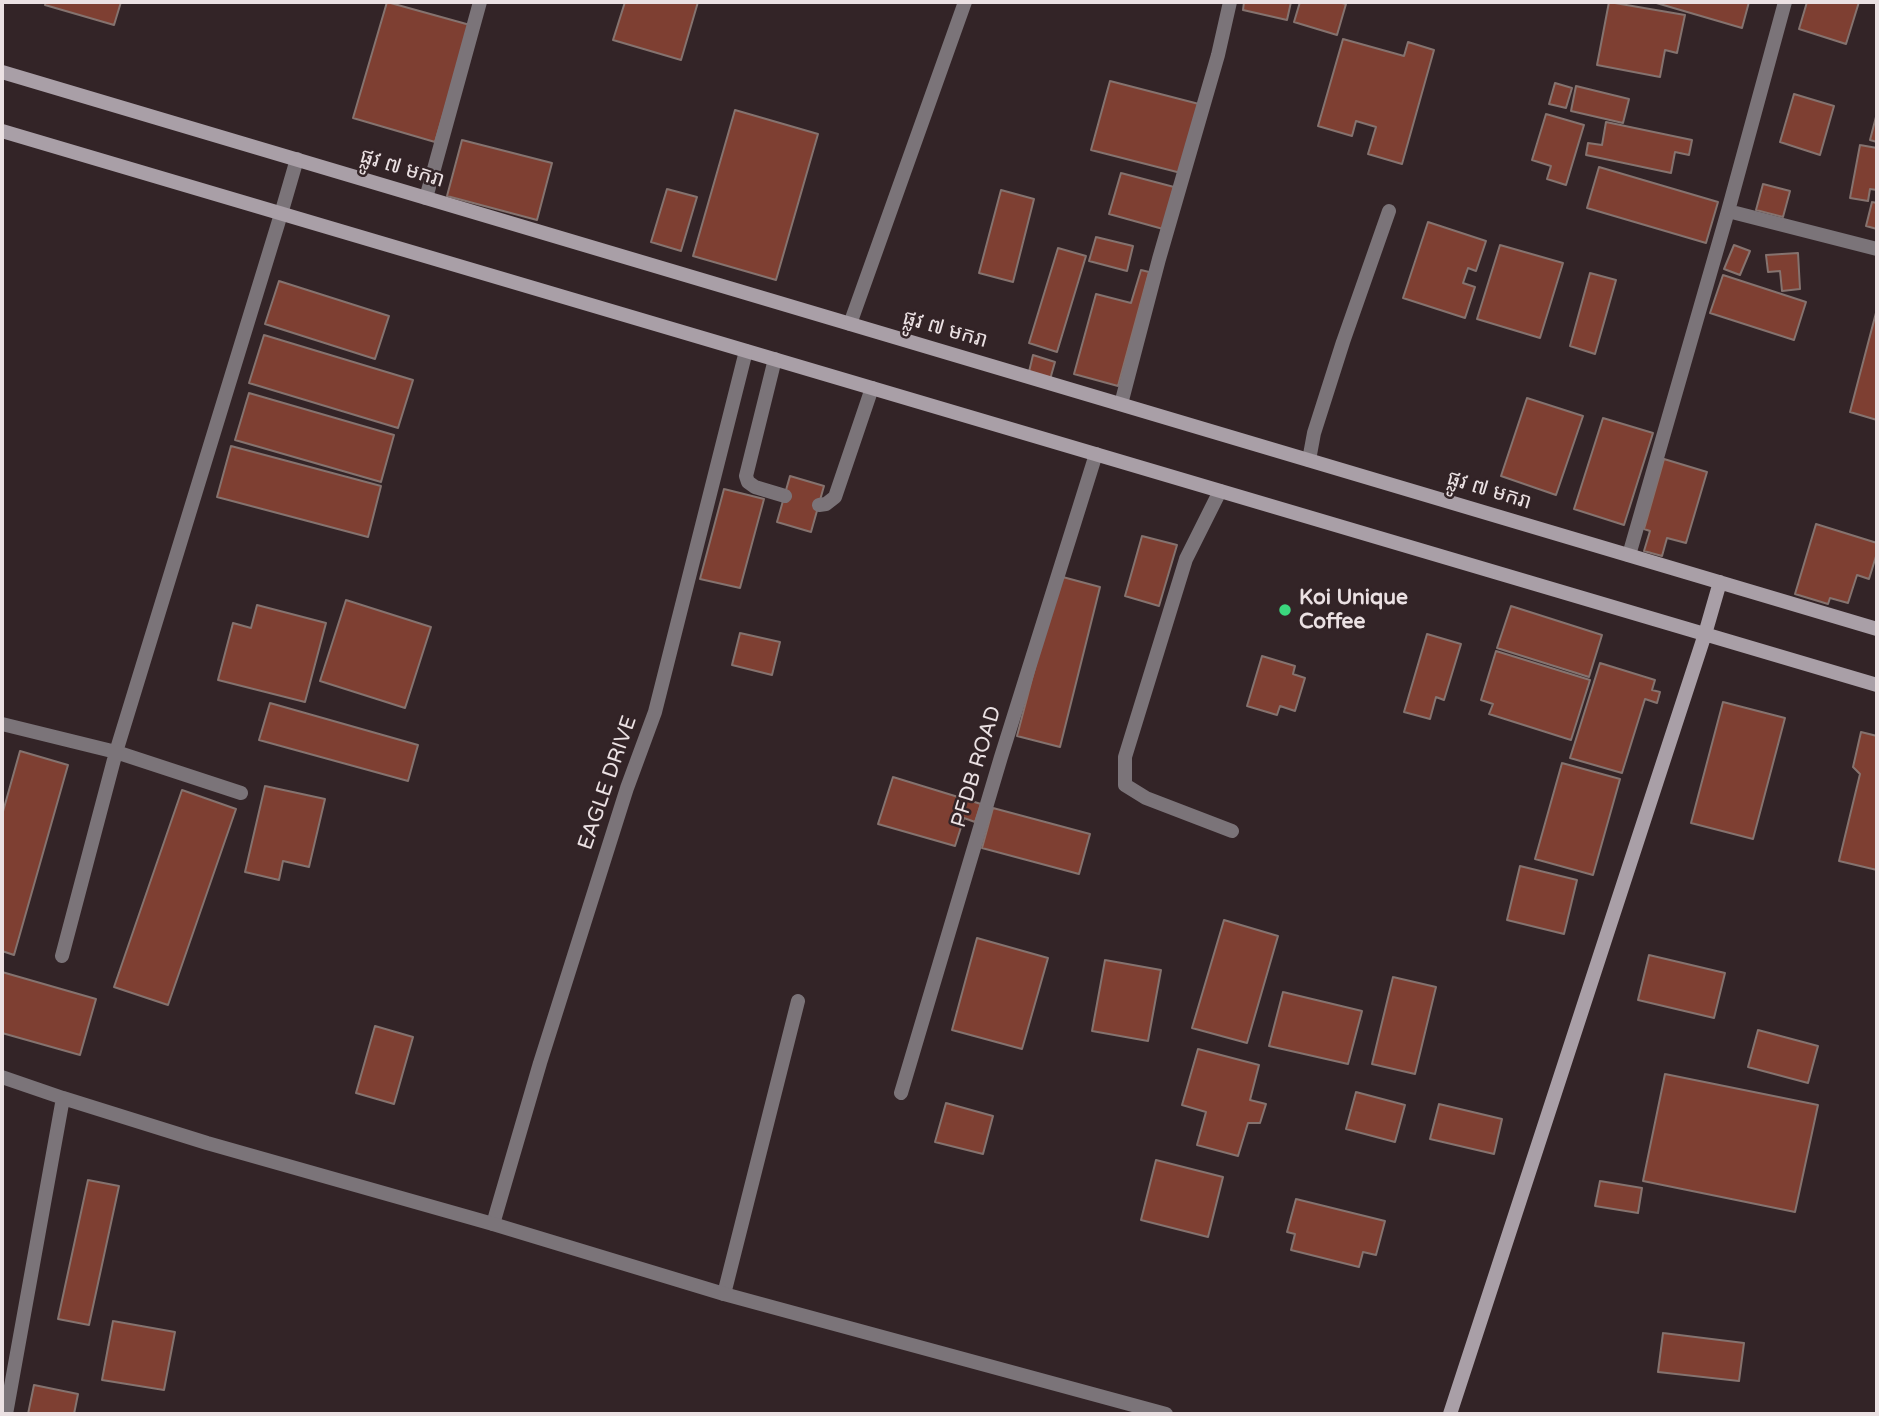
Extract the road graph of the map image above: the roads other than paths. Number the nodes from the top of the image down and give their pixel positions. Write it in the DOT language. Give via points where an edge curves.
graph roads {
  1 [pos="480,2"];
  2 [pos="965,2"];
  3 [pos="1230,2"];
  4 [pos="1785,2"];
  5 [pos="2,72"];
  6 [pos="2,131"];
  7 [pos="297,159"];
  8 [pos="426,198"];
  9 [pos="1389,211"];
  10 [pos="1728,211"];
  11 [pos="281,214"];
  12 [pos="1877,249"];
  13 [pos="850,324"];
  14 [pos="746,351"];
  15 [pos="775,359"];
  16 [pos="872,388"];
  17 [pos="1121,404"];
  18 [pos="1096,454"];
  19 [pos="1309,460"];
  20 [pos="1220,491"];
  21 [pos="785,496"];
  22 [pos="819,505"];
  23 [pos="1629,555"];
  24 [pos="1720,582"];
  25 [pos="1877,629"];
  26 [pos="1705,634"];
  27 [pos="1877,685"];
  28 [pos="2,724"];
  29 [pos="116,752"];
  30 [pos="241,793"];
  31 [pos="1232,831"];
  32 [pos="62,956"];
  33 [pos="798,1001"];
  34 [pos="2,1077"];
  35 [pos="901,1093"];
  36 [pos="63,1098"];
  37 [pos="493,1224"];
  38 [pos="724,1294"];
  39 [pos="6,1414"];
  40 [pos="1166,1414"];
  41 [pos="1450,1414"];
  1 -- 8 [label="street"];
  2 -- 13 [label="street"];
  3 -- 17 [label="street"];
  4 -- 10 [label="street"];
  5 -- 7 [label="main road, ផ្លូវ ៧ មករា"];
  6 -- 11 [label="main road"];
  7 -- 8 [label="main road, ផ្លូវ ៧ មករា"];
  7 -- 11 [label="street"];
  8 -- 13 [label="main road, ផ្លូវ ៧ មករា"];
  9 -- 19 [label="street" via="1343,342"];
  10 -- 12 [label="street"];
  10 -- 23 [label="street"];
  11 -- 14 [label="main road"];
  11 -- 29 [label="street"];
  13 -- 17 [label="main road, ផ្លូវ ៧ មករា"];
  14 -- 15 [label="main road"];
  14 -- 37 [label="street, EAGLE DRIVE" via="655,712 627,788"];
  15 -- 16 [label="main road"];
  15 -- 21 [label="street" via="746,476 755,487"];
  16 -- 18 [label="main road"];
  16 -- 22 [label="street" via="835,498"];
  17 -- 19 [label="main road, ផ្លូវ ៧ មករា"];
  18 -- 20 [label="main road"];
  18 -- 35 [label="street, PFDB ROAD"];
  19 -- 23 [label="main road, ផ្លូវ ៧ មករា"];
  20 -- 26 [label="main road"];
  20 -- 31 [label="street" via="1186,559 1125,757 1125,785 1146,798"];
  23 -- 24 [label="main road, ផ្លូវ ៧ មករា"];
  24 -- 25 [label="main road, ផ្លូវ ៧ មករា"];
  24 -- 26 [label="main road"];
  26 -- 27 [label="main road"];
  26 -- 41 [label="main road"];
  28 -- 29 [label="street"];
  29 -- 30 [label="street"];
  29 -- 32 [label="street"];
  33 -- 38 [label="street"];
  34 -- 36 [label="street"];
  36 -- 37 [label="street"];
  36 -- 39 [label="street"];
  37 -- 38 [label="street"];
  38 -- 40 [label="street"];
}
